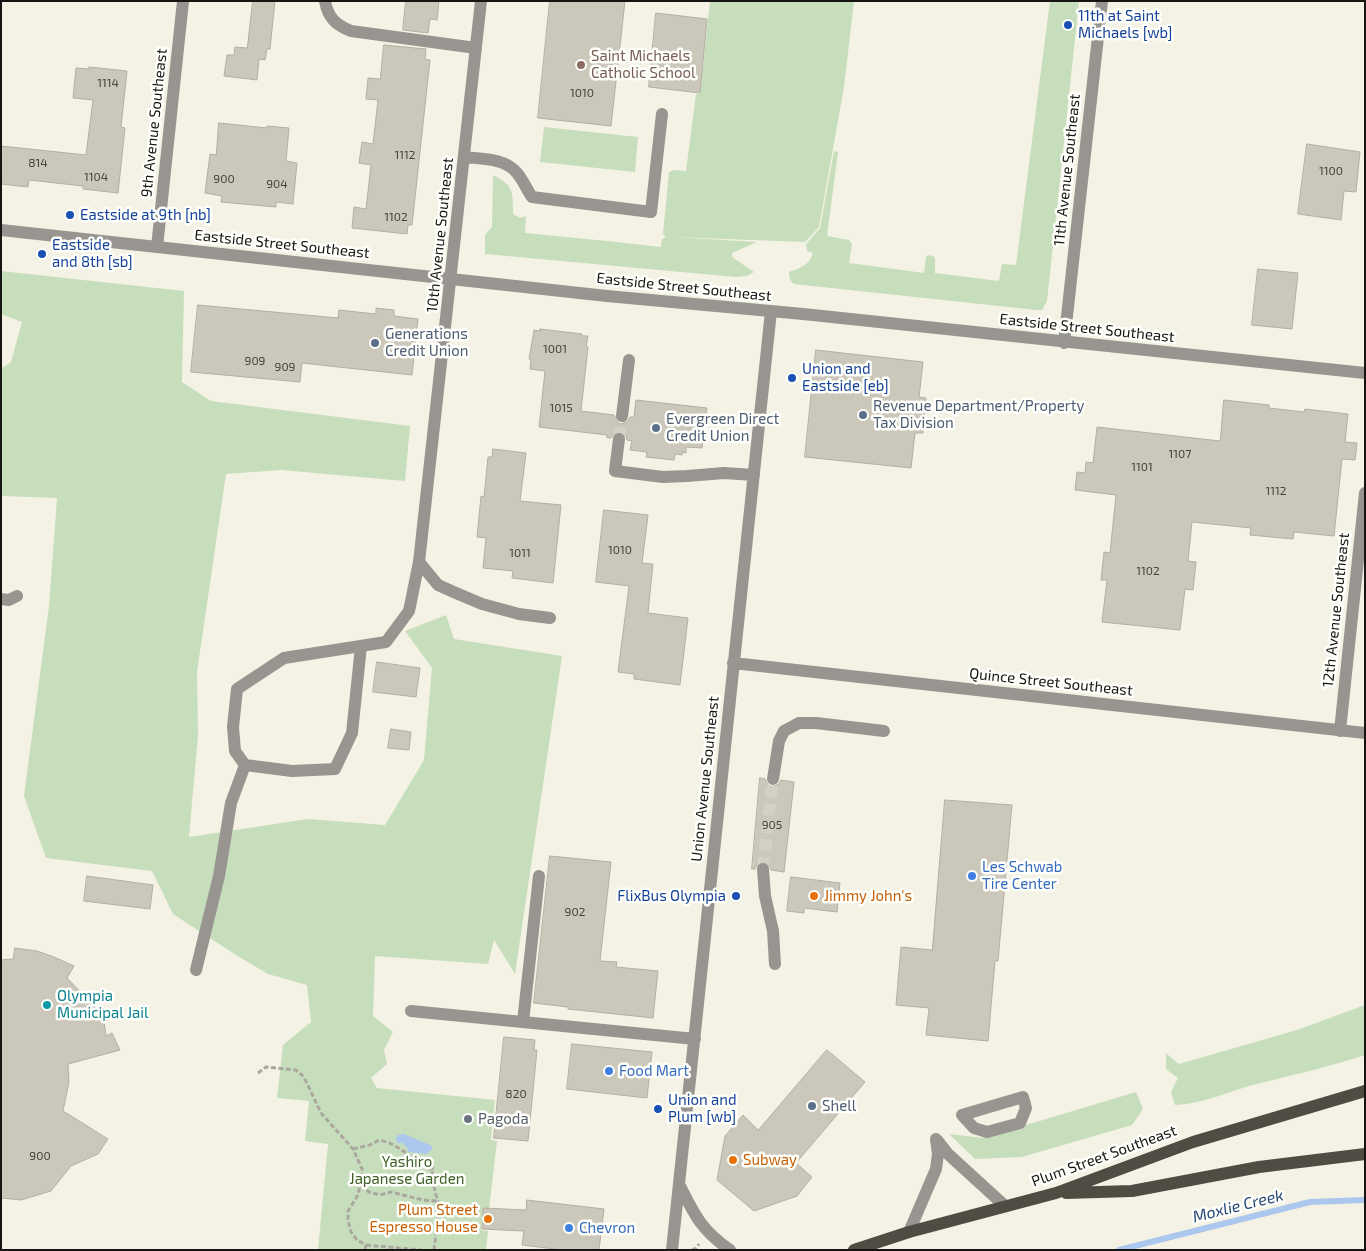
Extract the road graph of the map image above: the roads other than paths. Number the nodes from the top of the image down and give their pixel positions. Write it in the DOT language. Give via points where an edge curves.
graph roads {
  1 [pos="183,1"];
  2 [pos="325,1"];
  3 [pos="481,1"];
  4 [pos="1102,1"];
  5 [pos="476,48"];
  6 [pos="662,114"];
  7 [pos="465,157"];
  8 [pos="1,230"];
  9 [pos="157,247"];
  10 [pos="451,278"];
  11 [pos="770,311"];
  12 [pos="1064,343"];
  13 [pos="629,360"];
  14 [pos="1365,373"];
  15 [pos="622,416"];
  16 [pos="619,439"];
  17 [pos="754,475"];
  18 [pos="1365,493"];
  19 [pos="420,562"];
  20 [pos="17,596"];
  21 [pos="1,599"];
  22 [pos="550,618"];
  23 [pos="361,646"];
  24 [pos="733,663"];
  25 [pos="884,731"];
  26 [pos="1340,731"];
  27 [pos="1365,733"];
  28 [pos="245,765"];
  29 [pos="773,779"];
  30 [pos="763,869"];
  31 [pos="539,876"];
  32 [pos="774,964"];
  33 [pos="196,970"];
  34 [pos="411,1011"];
  35 [pos="523,1022"];
  36 [pos="694,1040"];
  37 [pos="1365,1091"];
  38 [pos="962,1115"];
  39 [pos="1365,1154"];
  40 [pos="678,1183"];
  41 [pos="1056,1193"];
  42 [pos="1005,1206"];
  43 [pos="909,1232"];
  44 [pos="672,1250"];
  45 [pos="730,1250"];
  46 [pos="854,1250"];
  1 -- 9 [label="street, 9th Avenue Southeast"];
  2 -- 5 [label="street" via="333,21 351,31"];
  3 -- 5 [label="street, 10th Avenue Southeast"];
  4 -- 12 [label="street, 11th Avenue Southeast"];
  5 -- 7 [label="street, 10th Avenue Southeast"];
  6 -- 7 [label="street" via="651,212 532,198 517,172 508,166"];
  7 -- 10 [label="street, 10th Avenue Southeast"];
  8 -- 9 [label="street, Eastside Street Southeast"];
  9 -- 10 [label="street, Eastside Street Southeast"];
  10 -- 11 [label="street, Eastside Street Southeast"];
  10 -- 19 [label="street, 10th Avenue Southeast"];
  11 -- 12 [label="street, Eastside Street Southeast"];
  11 -- 17 [label="street, Union Avenue Southeast"];
  12 -- 14 [label="street, Eastside Street Southeast"];
  13 -- 15 [label="street"];
  16 -- 17 [label="street" via="615,471 663,477 724,473"];
  17 -- 24 [label="street, Union Avenue Southeast"];
  18 -- 26 [label="street, 12th Avenue Southeast"];
  19 -- 22 [label="street" via="438,585 456,593 519,614"];
  19 -- 23 [label="street, 10th Avenue Southeast" via="409,610 386,642"];
  20 -- 21 [label="street"];
  23 -- 28 [label="street, 10th Avenue Southeast" via="284,658 237,689 235,750"];
  23 -- 28 [label="street" via="352,733 335,769 292,771"];
  24 -- 26 [label="street, Quince Street Southeast"];
  24 -- 36 [label="street, Union Avenue Southeast"];
  25 -- 29 [label="street" via="799,723 784,731 779,741"];
  26 -- 27 [label="street, Quince Street Southeast"];
  28 -- 33 [label="street" via="231,803 219,876"];
  30 -- 32 [label="street" via="773,931"];
  31 -- 35 [label="street"];
  34 -- 35 [label="street"];
  35 -- 36 [label="street"];
  36 -- 40 [label="street, Union Avenue Southeast"];
  37 -- 41 [label="main road, Plum Street Southeast" via="1194,1142"];
  38 -- 38 [label="street" via="974,1128 987,1132 1020,1122 1026,1108 1023,1096"];
  39 -- 41 [label="main road" via="1259,1167 1132,1191"];
  40 -- 44 [label="street, Union Avenue Southeast"];
  40 -- 45 [label="street" via="698,1222"];
  41 -- 42 [label="main road, Plum Street Southeast"];
  42 -- 43 [label="main road, Plum Street Southeast"];
  42 -- 43 [label="street" via="936,1139 936,1169"];
  43 -- 46 [label="main road, Plum Street Southeast"];
}
